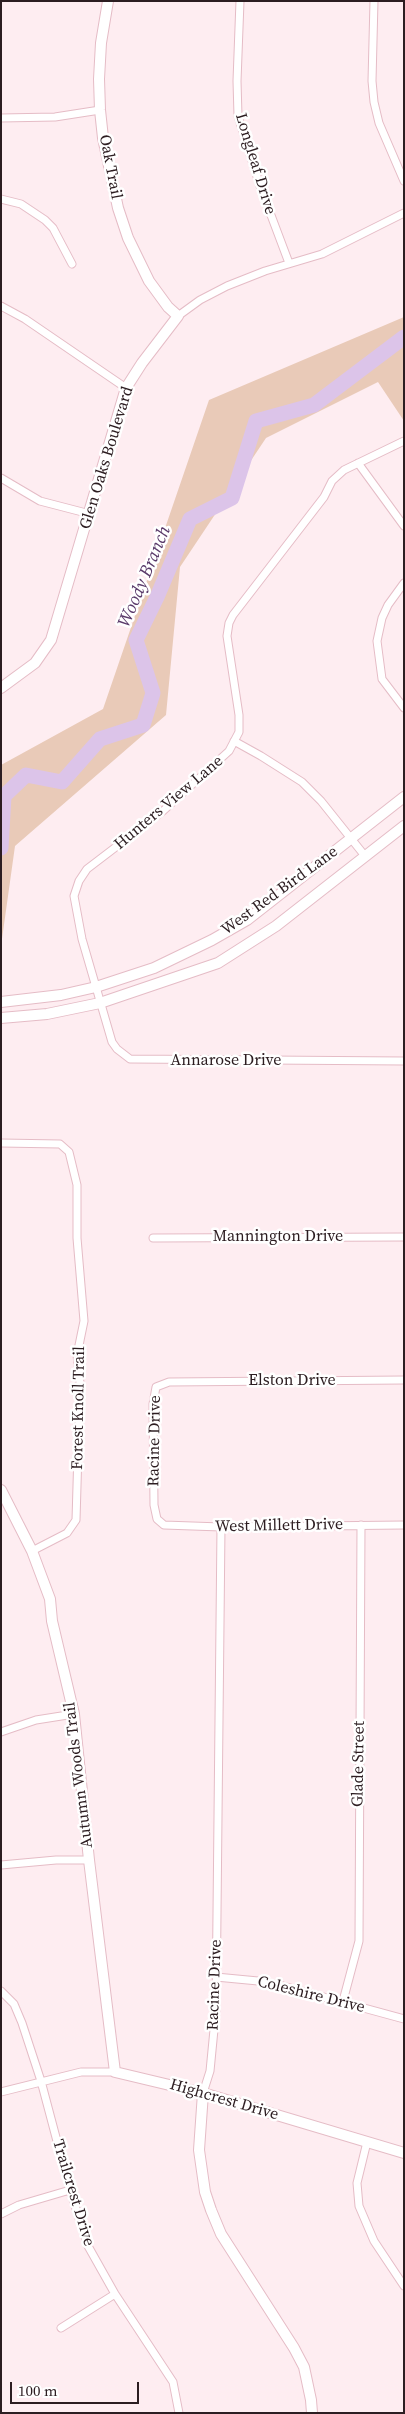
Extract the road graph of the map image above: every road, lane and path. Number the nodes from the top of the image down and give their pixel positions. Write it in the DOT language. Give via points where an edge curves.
graph roads {
  1 [pos="108,1"];
  2 [pos="240,1"];
  3 [pos="374,1"];
  4 [pos="100,110"];
  5 [pos="1,118"];
  6 [pos="404,181"];
  7 [pos="1,198"];
  8 [pos="404,213"];
  9 [pos="289,263"];
  10 [pos="72,264"];
  11 [pos="1,306"];
  12 [pos="178,316"];
  13 [pos="126,388"];
  14 [pos="404,441"];
  15 [pos="358,463"];
  16 [pos="1,478"];
  17 [pos="90,514"];
  18 [pos="404,526"];
  19 [pos="404,582"];
  20 [pos="1,688"];
  21 [pos="404,708"];
  22 [pos="234,741"];
  23 [pos="404,797"];
  24 [pos="404,826"];
  25 [pos="352,838"];
  26 [pos="365,856"];
  27 [pos="96,988"];
  28 [pos="1,1002"];
  29 [pos="100,1003"];
  30 [pos="1,1018"];
  31 [pos="404,1061"];
  32 [pos="1,1143"];
  33 [pos="404,1237"];
  34 [pos="153,1238"];
  35 [pos="404,1380"];
  36 [pos="180,1381"];
  37 [pos="1,1490"];
  38 [pos="157,1519"];
  39 [pos="362,1525"];
  40 [pos="404,1525"];
  41 [pos="221,1527"];
  42 [pos="32,1550"];
  43 [pos="74,1714"];
  44 [pos="1,1732"];
  45 [pos="89,1860"];
  46 [pos="1,1865"];
  47 [pos="216,1977"];
  48 [pos="1,1991"];
  49 [pos="343,2001"];
  50 [pos="404,2019"];
  51 [pos="115,2072"];
  52 [pos="41,2081"];
  53 [pos="1,2092"];
  54 [pos="203,2093"];
  55 [pos="367,2142"];
  56 [pos="404,2152"];
  57 [pos="70,2190"];
  58 [pos="1,2214"];
  59 [pos="404,2286"];
  60 [pos="115,2294"];
  61 [pos="61,2328"];
  62 [pos="179,2413"];
  63 [pos="312,2413"];
  1 -- 4 [label="street, Oak Trail" via="100,61"];
  2 -- 9 [label="street, Longleaf Drive" via="238,116"];
  3 -- 6 [label="street" via="374,102 379,123"];
  4 -- 5 [label="street" via="55,117"];
  4 -- 12 [label="street, Oak Trail" via="118,208 128,238 149,282"];
  7 -- 10 [label="street" via="21,204 54,228"];
  8 -- 9 [label="street, Glen Oaks Boulevard" via="322,254"];
  9 -- 12 [label="street, Glen Oaks Boulevard" via="227,286"];
  11 -- 13 [label="street"];
  12 -- 13 [label="street, Glen Oaks Boulevard"];
  13 -- 17 [label="street, Glen Oaks Boulevard"];
  14 -- 15 [label="street, Hunters View Lane"];
  15 -- 18 [label="street"];
  15 -- 22 [label="street, Hunters View Lane" via="332,481 324,497 249,591 229,623 228,646 239,715 239,732"];
  16 -- 17 [label="street" via="40,501"];
  17 -- 20 [label="street, Glen Oaks Boulevard" via="51,640 35,663"];
  19 -- 21 [label="street" via="385,611 377,642 382,679"];
  22 -- 25 [label="street" via="302,782"];
  22 -- 27 [label="street, Hunters View Lane" via="222,760 163,811 87,869 79,880 74,905"];
  23 -- 25 [label="street, West Red Bird Lane"];
  24 -- 26 [label="street, West Red Bird Lane"];
  25 -- 26 [label="street"];
  25 -- 27 [label="street, West Red Bird Lane" via="247,920 154,968"];
  26 -- 29 [label="street, West Red Bird Lane" via="276,926 218,963"];
  27 -- 28 [label="street, West Red Bird Lane"];
  27 -- 29 [label="street, Annarose Drive"];
  29 -- 30 [label="street, West Red Bird Lane" via="39,1015"];
  29 -- 31 [label="street, Annarose Drive" via="112,1042 130,1059 137,1061"];
  32 -- 42 [label="street, Forest Knoll Trail" via="60,1144 69,1152 77,1185 77,1238 84,1321 77,1355 80,1383 76,1520 67,1533"];
  33 -- 34 [label="street, Mannington Drive"];
  35 -- 36 [label="street, Elston Drive"];
  36 -- 38 [label="street, Racine Drive" via="161,1383 154,1393 154,1505"];
  37 -- 42 [label="street, Autumn Woods Trail"];
  38 -- 41 [label="street, West Millett Drive" via="164,1525"];
  39 -- 40 [label="street, West Millett Drive"];
  39 -- 41 [label="street, West Millett Drive"];
  39 -- 49 [label="street, Glade Street" via="358,1941"];
  41 -- 47 [label="street, Racine Drive"];
  42 -- 43 [label="street, Autumn Woods Trail" via="50,1599 52,1621"];
  43 -- 44 [label="street" via="36,1720"];
  43 -- 45 [label="street, Autumn Woods Trail"];
  45 -- 46 [label="street"];
  45 -- 51 [label="street, Autumn Woods Trail"];
  47 -- 49 [label="street, Coleshire Drive" via="258,1981"];
  47 -- 54 [label="street, Racine Drive" via="210,2071"];
  48 -- 52 [label="street, Trailcrest Drive" via="14,2004"];
  49 -- 50 [label="street, Coleshire Drive"];
  51 -- 52 [label="street, Highcrest Drive" via="81,2072"];
  51 -- 54 [label="street, Highcrest Drive"];
  52 -- 53 [label="street, Highcrest Drive"];
  52 -- 57 [label="street, Trailcrest Drive"];
  54 -- 55 [label="street, Highcrest Drive"];
  54 -- 63 [label="street, Racine Drive" via="199,2150 211,2210 221,2234 304,2367"];
  55 -- 56 [label="street, Highcrest Drive"];
  55 -- 59 [label="street" via="357,2183 359,2206 374,2241"];
  57 -- 58 [label="street" via="19,2205"];
  57 -- 60 [label="street, Trailcrest Drive" via="88,2246"];
  60 -- 61 [label="street"];
  60 -- 62 [label="street, Trailcrest Drive" via="173,2382"];
}
